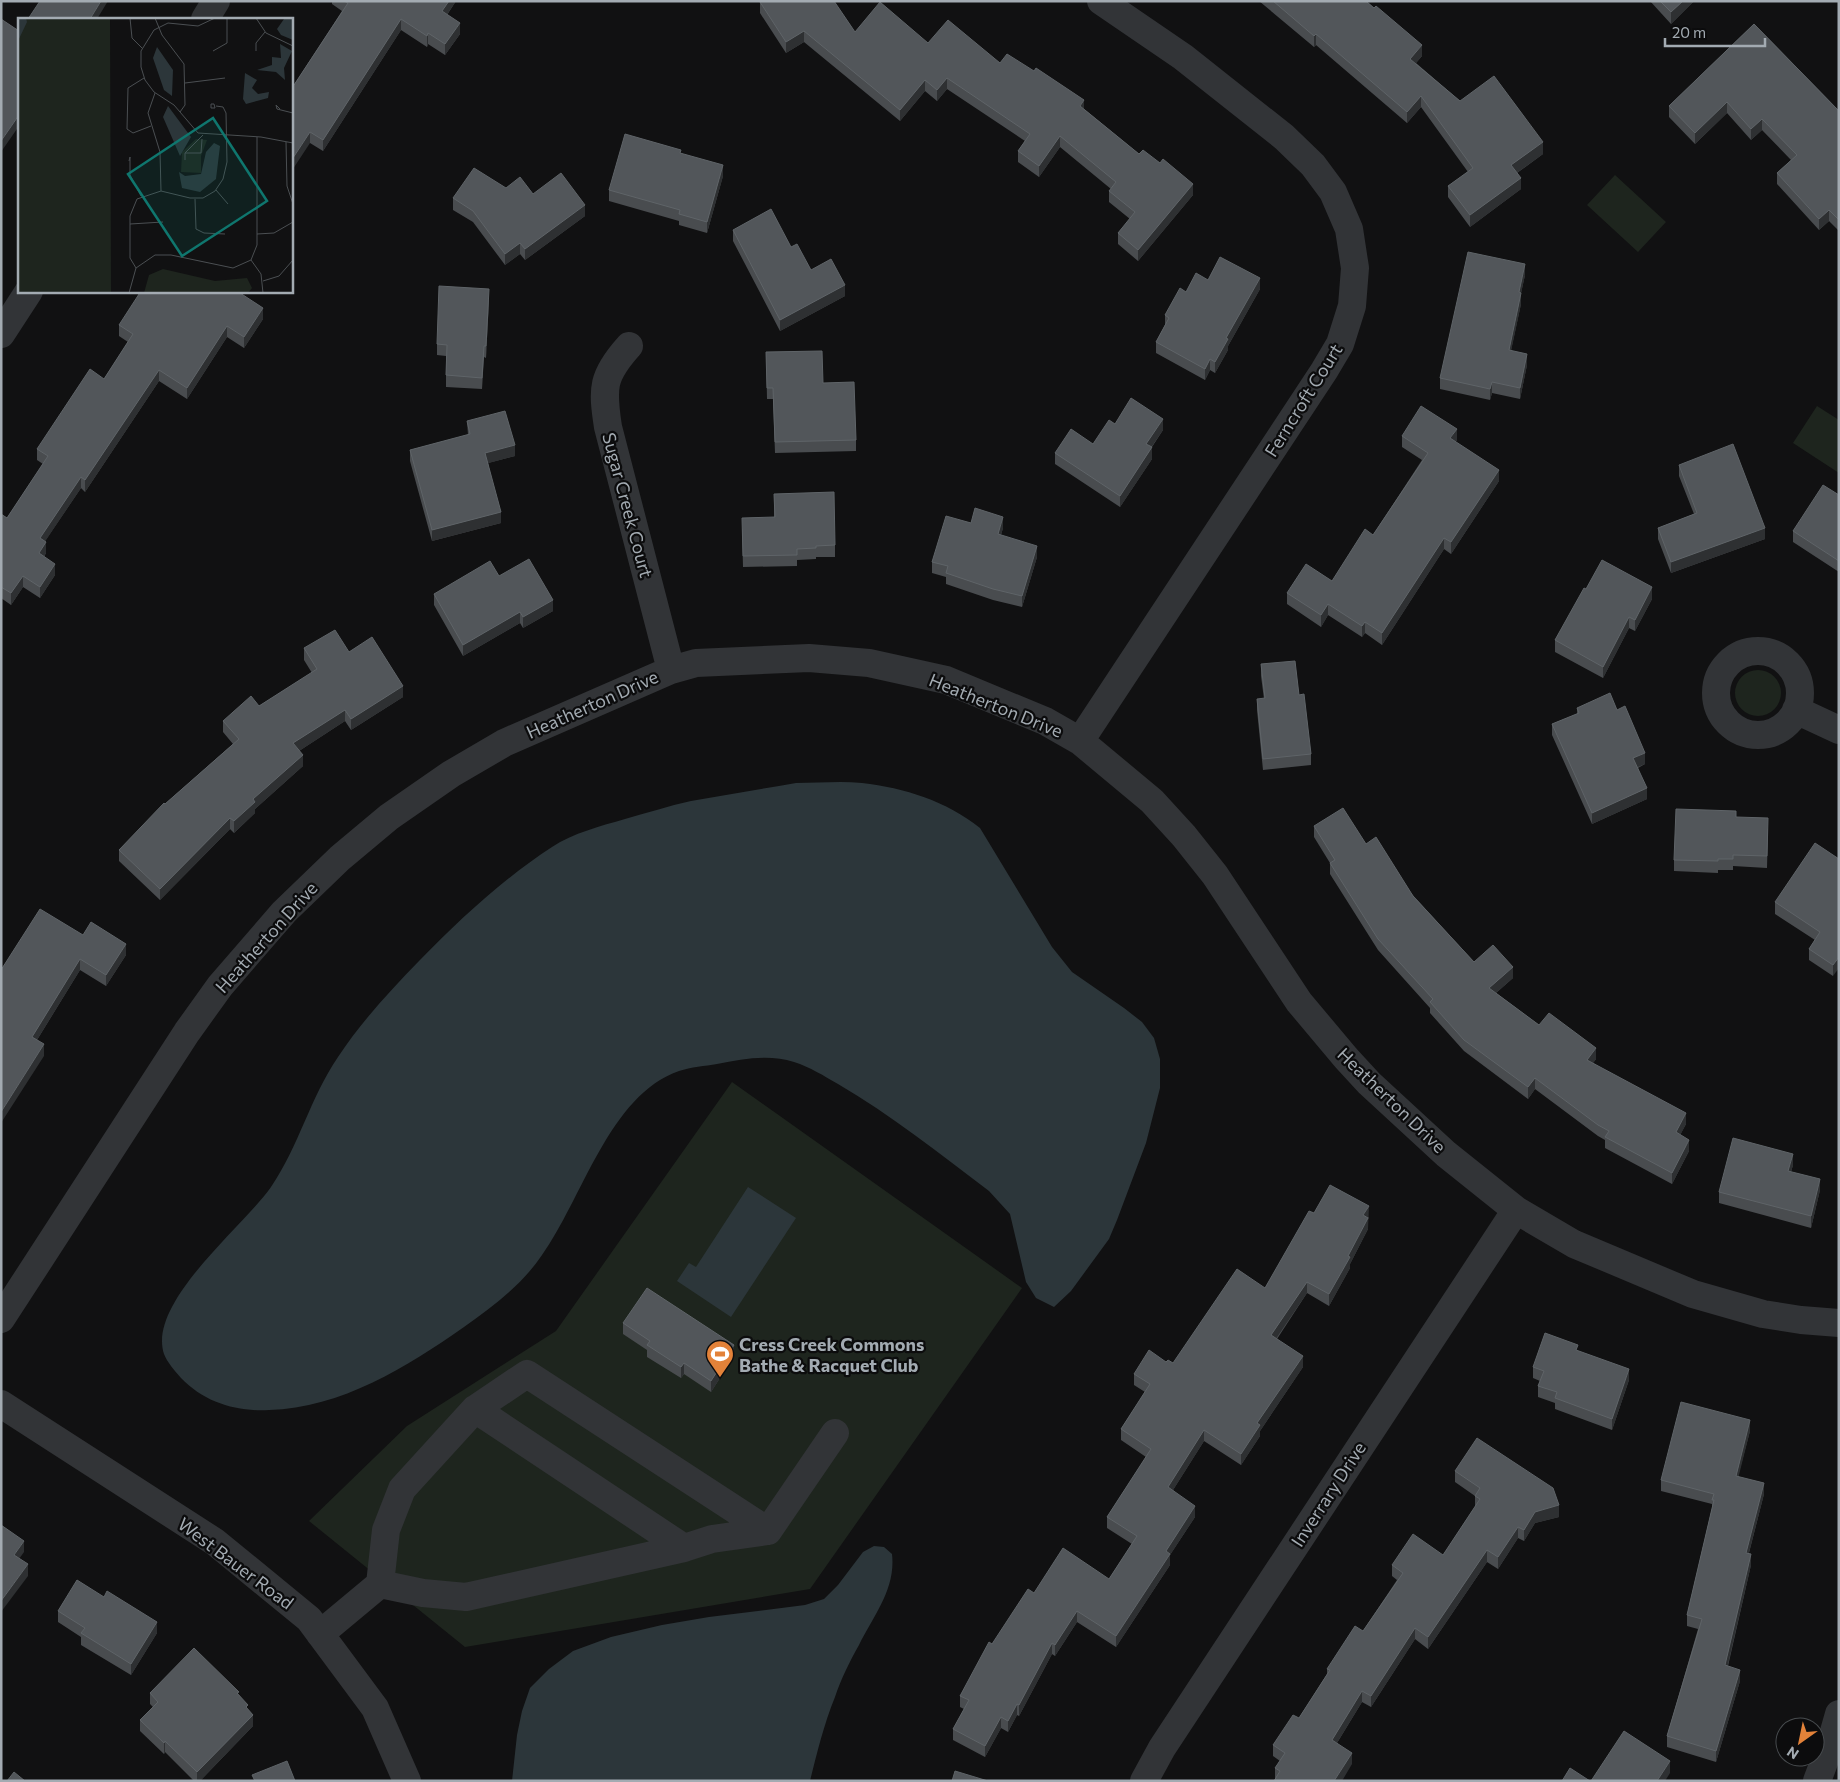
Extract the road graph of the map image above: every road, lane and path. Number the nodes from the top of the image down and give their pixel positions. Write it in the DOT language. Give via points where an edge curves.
graph roads {
  1 [pos="216,1"];
  2 [pos="1101,1"];
  3 [pos="206,18"];
  4 [pos="28,292"];
  5 [pos="1,334"];
  6 [pos="629,346"];
  7 [pos="671,670"];
  8 [pos="1796,710"];
  9 [pos="1839,730"];
  10 [pos="1080,741"];
  11 [pos="1516,1210"];
  12 [pos="1,1319"];
  13 [pos="1839,1323"];
  14 [pos="1,1404"];
  15 [pos="475,1409"];
  16 [pos="836,1432"];
  17 [pos="768,1531"];
  18 [pos="684,1548"];
  19 [pos="380,1584"];
  20 [pos="320,1634"];
  21 [pos="1839,1714"];
  22 [pos="407,1781"];
  23 [pos="1144,1781"];
  24 [pos="1817,1781"];
  1 -- 3 [label="street"];
  2 -- 10 [label="street, Ferncroft Court" via="1183,57 1284,137 1313,165 1334,192 1349,229 1355,268 1352,306 1340,344 1328,365"];
  4 -- 5 [label="street"];
  6 -- 7 [label="street, Sugar Creek Court" via="609,372 604,388 605,407"];
  7 -- 10 [label="street, Heatherton Drive" via="696,664 809,658 868,663 946,680 1045,721"];
  7 -- 12 [label="street, Heatherton Drive" via="504,743 452,774 389,817 284,912 220,986 187,1032"];
  8 -- 9 [label="street"];
  10 -- 11 [label="street, Heatherton Drive" via="1152,802 1184,836 1215,875 1299,1002 1369,1083 1446,1154"];
  11 -- 13 [label="street, Heatherton Drive" via="1574,1244 1693,1294 1763,1314"];
  11 -- 23 [label="street, Inverrary Drive" via="1162,1748"];
  14 -- 20 [label="street, West Bauer Road" via="215,1542 309,1619"];
  15 -- 17 [label="street" via="527,1374"];
  15 -- 18 [label="street"];
  15 -- 19 [label="street" via="402,1489 386,1530"];
  16 -- 17 [label="street"];
  17 -- 18 [label="street" via="712,1539"];
  18 -- 19 [label="street" via="466,1596 423,1593"];
  19 -- 20 [label="street"];
  20 -- 22 [label="street, West Bauer Road" via="376,1708"];
  21 -- 24 [label="street"];
}
